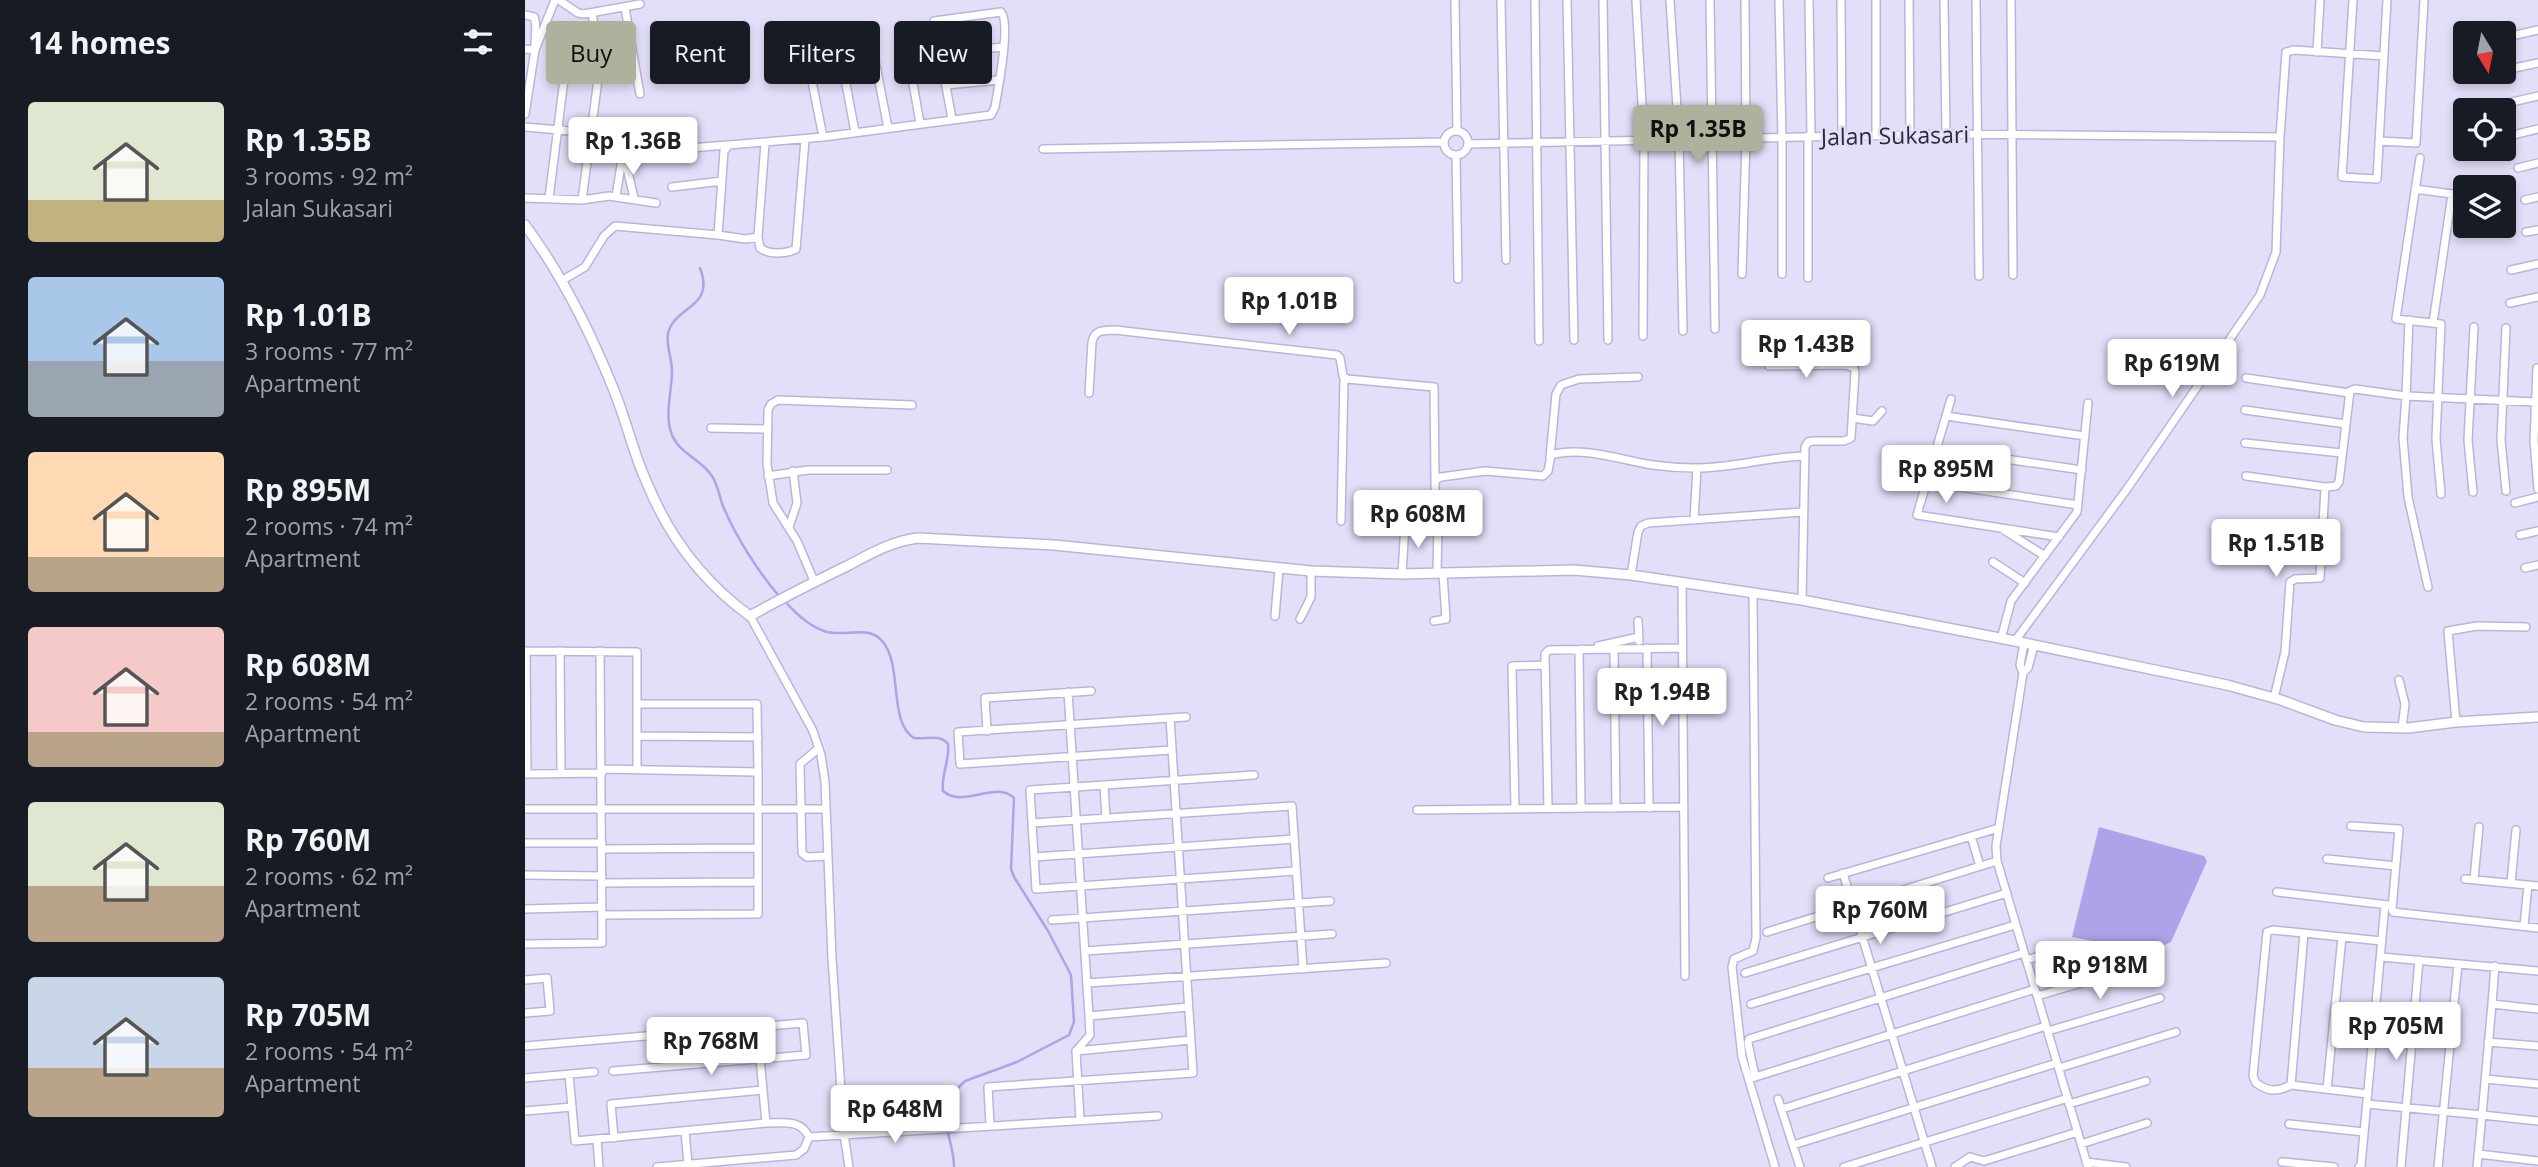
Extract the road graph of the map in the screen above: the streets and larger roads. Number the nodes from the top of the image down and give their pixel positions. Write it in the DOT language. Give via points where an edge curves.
graph roads {
  1 [pos="557,0"];
  2 [pos="1455,0"];
  3 [pos="1501,0"];
  4 [pos="1535,0"];
  5 [pos="1567,0"];
  6 [pos="1602,0"];
  7 [pos="1636,0"];
  8 [pos="1670,0"];
  9 [pos="1710,0"];
  10 [pos="1745,0"];
  11 [pos="1779,0"];
  12 [pos="1809,0"];
  13 [pos="1841,0"];
  14 [pos="1876,0"];
  15 [pos="1909,0"];
  16 [pos="1944,0"];
  17 [pos="1976,0"];
  18 [pos="2011,0"];
  19 [pos="2320,0"];
  20 [pos="2353,0"];
  21 [pos="2387,0"];
  22 [pos="2424,0"];
  23 [pos="640,4"];
  24 [pos="625,8"];
  25 [pos="592,14"];
  26 [pos="525,15"];
  27 [pos="593,21"];
  28 [pos="935,21"];
  29 [pos="2538,30"];
  30 [pos="2517,35"];
  31 [pos="1003,47"];
  32 [pos="992,48"];
  33 [pos="525,49"];
  34 [pos="535,50"];
  35 [pos="2316,52"];
  36 [pos="2350,54"];
  37 [pos="2384,56"];
  38 [pos="2538,63"];
  39 [pos="2517,68"];
  40 [pos="999,80"];
  41 [pos="527,81"];
  42 [pos="564,84"];
  43 [pos="598,84"];
  44 [pos="812,84"];
  45 [pos="846,84"];
  46 [pos="880,84"];
  47 [pos="914,84"];
  48 [pos="946,85"];
  49 [pos="641,94"];
  50 [pos="2538,96"];
  51 [pos="2516,101"];
  52 [pos="525,114"];
  53 [pos="952,119"];
  54 [pos="921,123"];
  55 [pos="525,127"];
  56 [pos="888,128"];
  57 [pos="2538,129"];
  58 [pos="558,130"];
  59 [pos="1457,131"];
  60 [pos="855,132"];
  61 [pos="591,133"];
  62 [pos="1946,134"];
  63 [pos="2012,134"];
  64 [pos="2516,134"];
  65 [pos="1842,135"];
  66 [pos="1910,135"];
  67 [pos="1978,135"];
  68 [pos="1809,136"];
  69 [pos="1876,136"];
  70 [pos="2280,137"];
  71 [pos="823,138"];
  72 [pos="1711,138"];
  73 [pos="1783,138"];
  74 [pos="1644,139"];
  75 [pos="1679,139"];
  76 [pos="1745,139"];
  77 [pos="805,140"];
  78 [pos="1604,141"];
  79 [pos="2379,141"];
  80 [pos="1444,142"];
  81 [pos="1538,142"];
  82 [pos="1571,142"];
  83 [pos="765,143"];
  84 [pos="1503,143"];
  85 [pos="1468,144"];
  86 [pos="729,145"];
  87 [pos="1043,149"];
  88 [pos="664,150"];
  89 [pos="622,154"];
  90 [pos="1456,155"];
  91 [pos="2420,158"];
  92 [pos="2538,163"];
  93 [pos="2518,168"];
  94 [pos="722,181"];
  95 [pos="672,187"];
  96 [pos="2415,189"];
  97 [pos="616,197"];
  98 [pos="2538,197"];
  99 [pos="525,198"];
  100 [pos="549,198"];
  101 [pos="634,198"];
  102 [pos="582,200"];
  103 [pos="2525,200"];
  104 [pos="656,203"];
  105 [pos="525,225"];
  106 [pos="2538,230"];
  107 [pos="2526,232"];
  108 [pos="718,235"];
  109 [pos="758,237"];
  110 [pos="1506,260"];
  111 [pos="2538,264"];
  112 [pos="2511,270"];
  113 [pos="1742,274"];
  114 [pos="1782,274"];
  115 [pos="2013,275"];
  116 [pos="1979,276"];
  117 [pos="1808,278"];
  118 [pos="1458,279"];
  119 [pos="561,281"];
  120 [pos="2538,297"];
  121 [pos="2510,303"];
  122 [pos="2409,320"];
  123 [pos="2433,323"];
  124 [pos="2474,327"];
  125 [pos="2506,328"];
  126 [pos="1715,330"];
  127 [pos="1683,331"];
  128 [pos="1643,336"];
  129 [pos="1574,340"];
  130 [pos="1608,340"];
  131 [pos="1539,341"];
  132 [pos="1769,366"];
  133 [pos="2537,368"];
  134 [pos="1638,377"];
  135 [pos="1344,378"];
  136 [pos="2246,378"];
  137 [pos="1089,393"];
  138 [pos="2349,393"];
  139 [pos="2406,396"];
  140 [pos="2438,398"];
  141 [pos="1951,399"];
  142 [pos="2471,400"];
  143 [pos="2503,402"];
  144 [pos="2536,402"];
  145 [pos="2088,403"];
  146 [pos="912,405"];
  147 [pos="2245,410"];
  148 [pos="1882,411"];
  149 [pos="1946,416"];
  150 [pos="1853,418"];
  151 [pos="2346,424"];
  152 [pos="711,428"];
  153 [pos="768,429"];
  154 [pos="2085,436"];
  155 [pos="2245,443"];
  156 [pos="1936,449"];
  157 [pos="2342,453"];
  158 [pos="1804,456"];
  159 [pos="1550,457"];
  160 [pos="1697,468"];
  161 [pos="887,470"];
  162 [pos="2082,470"];
  163 [pos="793,471"];
  164 [pos="768,476"];
  165 [pos="2246,476"];
  166 [pos="1436,480"];
  167 [pos="1927,482"];
  168 [pos="2325,487"];
  169 [pos="2538,489"];
  170 [pos="2505,491"];
  171 [pos="2473,492"];
  172 [pos="2441,494"];
  173 [pos="2538,498"];
  174 [pos="2515,503"];
  175 [pos="2078,505"];
  176 [pos="1803,512"];
  177 [pos="1694,520"];
  178 [pos="1341,521"];
  179 [pos="1405,525"];
  180 [pos="789,527"];
  181 [pos="2000,528"];
  182 [pos="2538,531"];
  183 [pos="2520,535"];
  184 [pos="2059,537"];
  185 [pos="2045,556"];
  186 [pos="1993,562"];
  187 [pos="2538,565"];
  188 [pos="2525,568"];
  189 [pos="1279,569"];
  190 [pos="1311,571"];
  191 [pos="1402,574"];
  192 [pos="1440,574"];
  193 [pos="1632,575"];
  194 [pos="814,581"];
  195 [pos="1682,582"];
  196 [pos="2025,583"];
  197 [pos="2428,587"];
  198 [pos="1753,594"];
  199 [pos="1802,600"];
  200 [pos="750,616"];
  201 [pos="1275,616"];
  202 [pos="1300,619"];
  203 [pos="1434,621"];
  204 [pos="1638,621"];
  205 [pos="2526,627"];
  206 [pos="1639,637"];
  207 [pos="2001,639"];
  208 [pos="2024,643"];
  209 [pos="1643,648"];
  210 [pos="1682,648"];
  211 [pos="1614,649"];
  212 [pos="1579,650"];
  213 [pos="525,651"];
  214 [pos="560,651"];
  215 [pos="600,651"];
  216 [pos="1545,665"];
  217 [pos="2399,680"];
  218 [pos="1091,691"];
  219 [pos="1068,692"];
  220 [pos="2274,698"];
  221 [pos="636,704"];
  222 [pos="2538,716"];
  223 [pos="1186,717"];
  224 [pos="1170,718"];
  225 [pos="2456,722"];
  226 [pos="1070,725"];
  227 [pos="2402,728"];
  228 [pos="987,730"];
  229 [pos="637,736"];
  230 [pos="758,737"];
  231 [pos="819,748"];
  232 [pos="1172,750"];
  233 [pos="1072,757"];
  234 [pos="637,769"];
  235 [pos="602,771"];
  236 [pos="758,772"];
  237 [pos="561,773"];
  238 [pos="526,774"];
  239 [pos="1254,775"];
  240 [pos="1174,780"];
  241 [pos="1104,785"];
  242 [pos="1074,787"];
  243 [pos="1683,807"];
  244 [pos="602,808"];
  245 [pos="826,808"];
  246 [pos="1548,808"];
  247 [pos="1581,808"];
  248 [pos="1616,808"];
  249 [pos="1649,808"];
  250 [pos="525,809"];
  251 [pos="802,809"];
  252 [pos="1515,809"];
  253 [pos="758,810"];
  254 [pos="1417,810"];
  255 [pos="1176,814"];
  256 [pos="1107,818"];
  257 [pos="1076,820"];
  258 [pos="1032,823"];
  259 [pos="2351,826"];
  260 [pos="2479,827"];
  261 [pos="1999,828"];
  262 [pos="2516,830"];
  263 [pos="1972,836"];
  264 [pos="1294,839"];
  265 [pos="525,843"];
  266 [pos="602,846"];
  267 [pos="758,848"];
  268 [pos="1178,848"];
  269 [pos="1079,854"];
  270 [pos="828,856"];
  271 [pos="1034,857"];
  272 [pos="2327,859"];
  273 [pos="1997,861"];
  274 [pos="1980,866"];
  275 [pos="2396,866"];
  276 [pos="1296,871"];
  277 [pos="1843,873"];
  278 [pos="525,875"];
  279 [pos="1828,878"];
  280 [pos="602,879"];
  281 [pos="1180,879"];
  282 [pos="758,882"];
  283 [pos="2511,883"];
  284 [pos="2528,885"];
  285 [pos="1081,886"];
  286 [pos="2538,886"];
  287 [pos="2277,892"];
  288 [pos="2007,893"];
  289 [pos="1330,901"];
  290 [pos="1298,903"];
  291 [pos="2388,905"];
  292 [pos="1852,906"];
  293 [pos="525,909"];
  294 [pos="602,911"];
  295 [pos="1182,911"];
  296 [pos="1083,918"];
  297 [pos="1052,920"];
  298 [pos="2015,925"];
  299 [pos="2524,926"];
  300 [pos="2538,928"];
  301 [pos="1767,932"];
  302 [pos="2304,933"];
  303 [pos="1332,934"];
  304 [pos="1301,936"];
  305 [pos="1862,937"];
  306 [pos="2342,937"];
  307 [pos="2382,941"];
  308 [pos="525,944"];
  309 [pos="1185,944"];
  310 [pos="2074,946"];
  311 [pos="1085,951"];
  312 [pos="2025,957"];
  313 [pos="2381,957"];
  314 [pos="2419,960"];
  315 [pos="1386,963"];
  316 [pos="2458,964"];
  317 [pos="2143,965"];
  318 [pos="2495,966"];
  319 [pos="1871,968"];
  320 [pos="1303,969"];
  321 [pos="2538,971"];
  322 [pos="1745,973"];
  323 [pos="1685,975"];
  324 [pos="1187,976"];
  325 [pos="525,980"];
  326 [pos="1087,983"];
  327 [pos="2036,992"];
  328 [pos="1880,998"];
  329 [pos="2160,998"];
  330 [pos="1751,1004"];
  331 [pos="2492,1004"];
  332 [pos="1188,1007"];
  333 [pos="2538,1009"];
  334 [pos="525,1013"];
  335 [pos="1090,1016"];
  336 [pos="2047,1029"];
  337 [pos="689,1032"];
  338 [pos="2176,1032"];
  339 [pos="1892,1034"];
  340 [pos="1191,1040"];
  341 [pos="2488,1042"];
  342 [pos="525,1046"];
  343 [pos="2538,1046"];
  344 [pos="1076,1051"];
  345 [pos="760,1059"];
  346 [pos="692,1065"];
  347 [pos="2058,1065"];
  348 [pos="1903,1070"];
  349 [pos="613,1071"];
  350 [pos="594,1072"];
  351 [pos="569,1074"];
  352 [pos="525,1078"];
  353 [pos="1752,1078"];
  354 [pos="2485,1079"];
  355 [pos="1079,1081"];
  356 [pos="2146,1081"];
  357 [pos="2538,1084"];
  358 [pos="2291,1085"];
  359 [pos="2327,1089"];
  360 [pos="763,1090"];
  361 [pos="2368,1094"];
  362 [pos="1778,1099"];
  363 [pos="2069,1101"];
  364 [pos="2367,1104"];
  365 [pos="1914,1106"];
  366 [pos="572,1107"];
  367 [pos="2406,1108"];
  368 [pos="1782,1109"];
  369 [pos="525,1111"];
  370 [pos="2442,1111"];
  371 [pos="2482,1115"];
  372 [pos="1158,1116"];
  373 [pos="1080,1119"];
  374 [pos="2538,1121"];
  375 [pos="766,1123"];
  376 [pos="2147,1123"];
  377 [pos="2288,1124"];
  378 [pos="990,1125"];
  379 [pos="685,1131"];
  380 [pos="2078,1132"];
  381 [pos="2364,1132"];
  382 [pos="844,1134"];
  383 [pos="816,1137"];
  384 [pos="614,1138"];
  385 [pos="597,1139"];
  386 [pos="1925,1141"];
  387 [pos="2081,1144"];
  388 [pos="1793,1145"];
  389 [pos="2478,1154"];
  390 [pos="2538,1161"];
  391 [pos="2282,1162"];
  392 [pos="688,1164"];
  393 [pos="2087,1165"];
  394 [pos="599,1167"];
  395 [pos="657,1167"];
  396 [pos="664,1167"];
  397 [pos="849,1167"];
  398 [pos="1775,1167"];
  399 [pos="1800,1167"];
  400 [pos="1845,1167"];
  401 [pos="1932,1167"];
  402 [pos="1955,1167"];
  403 [pos="2126,1167"];
  404 [pos="2334,1167"];
  405 [pos="2359,1167"];
  406 [pos="2401,1167"];
  407 [pos="2438,1167"];
  408 [pos="2477,1167"];
  1 -- 25 [label="street" via="578,13"];
  1 -- 34 [label="street"];
  2 -- 59 [label="street"];
  3 -- 84 [label="street"];
  4 -- 81 [label="street"];
  5 -- 82 [label="street"];
  6 -- 78 [label="street"];
  7 -- 74 [label="street"];
  8 -- 75 [label="street"];
  9 -- 72 [label="street"];
  10 -- 76 [label="street"];
  11 -- 73 [label="street"];
  12 -- 68 [label="street"];
  13 -- 65 [label="street"];
  14 -- 69 [label="street"];
  15 -- 66 [label="street"];
  16 -- 62 [label="street"];
  17 -- 67 [label="street"];
  18 -- 63 [label="street"];
  19 -- 35 [label="street"];
  20 -- 36 [label="street"];
  21 -- 37 [label="street"];
  22 -- 79 [label="street" via="2416,143"];
  23 -- 24 [label="street"];
  24 -- 25 [label="street"];
  24 -- 49 [label="street"];
  25 -- 27 [label="street"];
  26 -- 34 [label="street" via="535,19"];
  28 -- 31 [label="street" via="1000,12 1004,16"];
  29 -- 30 [label="street"];
  31 -- 32 [label="street"];
  31 -- 40 [label="street"];
  33 -- 34 [label="street"];
  34 -- 41 [label="street"];
  35 -- 36 [label="street"];
  35 -- 70 [label="street" via="2288,50 2284,55"];
  36 -- 37 [label="street"];
  36 -- 79 [label="street" via="2342,177 2377,179"];
  37 -- 79 [label="street"];
  38 -- 39 [label="street"];
  40 -- 48 [label="street"];
  40 -- 53 [label="street" via="993,114"];
  41 -- 52 [label="street"];
  42 -- 58 [label="street"];
  43 -- 61 [label="street"];
  44 -- 71 [label="street"];
  45 -- 60 [label="street"];
  46 -- 56 [label="street"];
  47 -- 54 [label="street"];
  48 -- 53 [label="street"];
  50 -- 51 [label="street"];
  53 -- 54 [label="street"];
  54 -- 56 [label="street"];
  55 -- 58 [label="street"];
  56 -- 60 [label="street"];
  57 -- 64 [label="street"];
  58 -- 61 [label="street"];
  58 -- 100 [label="street"];
  59 -- 80 [label="street" via="1446,135"];
  59 -- 85 [label="street"];
  60 -- 71 [label="street"];
  61 -- 89 [label="street" via="617,135"];
  61 -- 102 [label="street"];
  62 -- 66 [label="street, Jalan Sukasari"];
  62 -- 67 [label="street, Jalan Sukasari"];
  63 -- 67 [label="street, Jalan Sukasari"];
  63 -- 70 [label="street, Jalan Sukasari"];
  63 -- 115 [label="street"];
  65 -- 68 [label="street, Jalan Sukasari"];
  65 -- 69 [label="street, Jalan Sukasari"];
  66 -- 69 [label="street, Jalan Sukasari"];
  67 -- 116 [label="street"];
  68 -- 73 [label="street, Jalan Sukasari"];
  68 -- 117 [label="street"];
  70 -- 208 [label="street" via="2276,252 2260,295"];
  71 -- 77 [label="street"];
  72 -- 75 [label="street, Jalan Sukasari"];
  72 -- 76 [label="street, Jalan Sukasari"];
  72 -- 126 [label="street"];
  73 -- 76 [label="street, Jalan Sukasari"];
  73 -- 114 [label="street"];
  74 -- 75 [label="street, Jalan Sukasari"];
  74 -- 78 [label="street, Jalan Sukasari"];
  74 -- 128 [label="street"];
  75 -- 127 [label="street"];
  76 -- 113 [label="street"];
  77 -- 83 [label="street"];
  77 -- 109 [label="street" via="796,249 765,252"];
  78 -- 82 [label="street, Jalan Sukasari"];
  78 -- 130 [label="street"];
  80 -- 87 [label="street"];
  80 -- 90 [label="street" via="1446,150"];
  81 -- 82 [label="street, Jalan Sukasari"];
  81 -- 84 [label="street, Jalan Sukasari"];
  81 -- 131 [label="street"];
  82 -- 129 [label="street"];
  83 -- 86 [label="street"];
  83 -- 109 [label="street"];
  84 -- 85 [label="street, Jalan Sukasari"];
  84 -- 110 [label="street"];
  85 -- 90 [label="street"];
  86 -- 88 [label="street"];
  86 -- 94 [label="street" via="724,151"];
  89 -- 97 [label="street"];
  89 -- 101 [label="street"];
  90 -- 118 [label="street"];
  91 -- 96 [label="street"];
  92 -- 93 [label="street"];
  94 -- 95 [label="street"];
  94 -- 108 [label="street"];
  96 -- 122 [label="street" via="2396,319"];
  96 -- 123 [label="street" via="2452,194"];
  97 -- 101 [label="street"];
  97 -- 102 [label="street"];
  98 -- 103 [label="street"];
  99 -- 100 [label="street"];
  100 -- 102 [label="street"];
  101 -- 104 [label="street"];
  105 -- 119 [label="street"];
  106 -- 107 [label="street"];
  108 -- 109 [label="street"];
  108 -- 119 [label="street" via="615,226 585,267"];
  111 -- 112 [label="street"];
  119 -- 200 [label="street" via="606,371 647,484 671,531 705,578"];
  120 -- 121 [label="street"];
  122 -- 123 [label="street"];
  122 -- 139 [label="street"];
  123 -- 140 [label="street" via="2441,324"];
  124 -- 142 [label="street"];
  125 -- 143 [label="street"];
  132 -- 150 [label="street" via="1854,368"];
  133 -- 144 [label="street"];
  134 -- 159 [label="street" via="1579,379 1561,385 1556,394"];
  135 -- 137 [label="street" via="1337,355 1102,331 1095,332 1092,342"];
  135 -- 166 [label="street" via="1434,387"];
  135 -- 178 [label="street"];
  136 -- 138 [label="street"];
  138 -- 139 [label="street" via="2355,389"];
  138 -- 151 [label="street"];
  139 -- 140 [label="street"];
  139 -- 197 [label="street" via="2403,438 2408,497"];
  140 -- 142 [label="street"];
  140 -- 172 [label="street"];
  141 -- 149 [label="street"];
  142 -- 143 [label="street"];
  142 -- 171 [label="street" via="2468,440"];
  143 -- 144 [label="street"];
  143 -- 170 [label="street"];
  144 -- 169 [label="street"];
  145 -- 154 [label="street"];
  146 -- 153 [label="street" via="773,401"];
  147 -- 151 [label="street"];
  148 -- 150 [label="street" via="1873,421"];
  149 -- 154 [label="street"];
  149 -- 156 [label="street"];
  150 -- 158 [label="street" via="1849,440 1810,441"];
  151 -- 157 [label="street"];
  152 -- 153 [label="street"];
  153 -- 164 [label="street"];
  154 -- 162 [label="street"];
  155 -- 157 [label="street"];
  156 -- 162 [label="street"];
  156 -- 167 [label="street"];
  157 -- 168 [label="street" via="2339,482"];
  158 -- 160 [label="street"];
  158 -- 176 [label="street"];
  159 -- 160 [label="street" via="1579,453"];
  159 -- 166 [label="street" via="1543,476 1485,471"];
  160 -- 177 [label="street"];
  161 -- 163 [label="street"];
  162 -- 175 [label="street"];
  163 -- 164 [label="street"];
  163 -- 180 [label="street" via="797,503"];
  164 -- 180 [label="street" via="775,509"];
  165 -- 168 [label="street"];
  166 -- 192 [label="street"];
  167 -- 175 [label="street"];
  167 -- 181 [label="street" via="1917,515"];
  168 -- 220 [label="street" via="2320,578 2290,582 2285,652"];
  173 -- 174 [label="street"];
  175 -- 184 [label="street"];
  176 -- 177 [label="street"];
  176 -- 199 [label="street"];
  177 -- 193 [label="street" via="1641,526"];
  179 -- 191 [label="street"];
  180 -- 194 [label="street"];
  181 -- 184 [label="street"];
  181 -- 185 [label="street"];
  182 -- 183 [label="street"];
  184 -- 185 [label="street"];
  185 -- 196 [label="street"];
  186 -- 196 [label="street"];
  187 -- 188 [label="street"];
  189 -- 190 [label="street"];
  189 -- 194 [label="street" via="1054,545 918,538 897,542"];
  189 -- 201 [label="street"];
  190 -- 191 [label="street"];
  190 -- 202 [label="street" via="1311,597"];
  191 -- 192 [label="street"];
  192 -- 193 [label="street" via="1574,570"];
  192 -- 203 [label="street" via="1447,619"];
  193 -- 195 [label="street"];
  194 -- 200 [label="street"];
  195 -- 198 [label="street"];
  195 -- 210 [label="street"];
  196 -- 207 [label="street" via="2011,601"];
  198 -- 199 [label="street"];
  198 -- 353 [label="street" via="1756,938 1753,950 1732,961 1742,1057"];
  199 -- 207 [label="street"];
  200 -- 231 [label="street"];
  204 -- 206 [label="street"];
  205 -- 225 [label="street" via="2477,626 2448,631"];
  206 -- 209 [label="street"];
  206 -- 212 [label="street"];
  207 -- 208 [label="street"];
  208 -- 220 [label="street"];
  208 -- 261 [label="street"];
  209 -- 210 [label="street"];
  209 -- 211 [label="street"];
  209 -- 249 [label="street"];
  210 -- 243 [label="street"];
  211 -- 212 [label="street"];
  211 -- 248 [label="street"];
  212 -- 216 [label="street" via="1549,650"];
  212 -- 247 [label="street"];
  213 -- 214 [label="street"];
  213 -- 238 [label="street"];
  214 -- 215 [label="street"];
  214 -- 237 [label="street"];
  215 -- 221 [label="street" via="637,652"];
  215 -- 235 [label="street"];
  216 -- 246 [label="street"];
  216 -- 252 [label="street" via="1512,666"];
  217 -- 227 [label="street" via="2405,704"];
  218 -- 219 [label="street"];
  219 -- 226 [label="street"];
  219 -- 228 [label="street" via="985,698"];
  220 -- 227 [label="street" via="2356,726"];
  221 -- 229 [label="street"];
  221 -- 230 [label="street" via="757,704"];
  222 -- 225 [label="street"];
  223 -- 224 [label="street"];
  224 -- 226 [label="street"];
  224 -- 232 [label="street"];
  225 -- 227 [label="street"];
  226 -- 228 [label="street"];
  226 -- 233 [label="street"];
  228 -- 233 [label="street" via="958,733 960,764"];
  229 -- 230 [label="street"];
  229 -- 234 [label="street"];
  230 -- 236 [label="street"];
  231 -- 245 [label="street"];
  231 -- 251 [label="street" via="800,764"];
  232 -- 233 [label="street"];
  232 -- 240 [label="street"];
  233 -- 242 [label="street"];
  234 -- 235 [label="street"];
  234 -- 236 [label="street"];
  235 -- 237 [label="street"];
  235 -- 244 [label="street"];
  236 -- 253 [label="street"];
  237 -- 238 [label="street"];
  239 -- 240 [label="street"];
  240 -- 241 [label="street"];
  240 -- 255 [label="street"];
  241 -- 242 [label="street"];
  241 -- 256 [label="street"];
  242 -- 257 [label="street"];
  242 -- 258 [label="street" via="1030,790"];
  243 -- 249 [label="street"];
  243 -- 323 [label="street"];
  244 -- 250 [label="street"];
  244 -- 253 [label="street"];
  244 -- 266 [label="street"];
  245 -- 251 [label="street"];
  245 -- 270 [label="street"];
  246 -- 247 [label="street"];
  246 -- 252 [label="street"];
  247 -- 248 [label="street"];
  248 -- 249 [label="street"];
  251 -- 253 [label="street"];
  251 -- 270 [label="street" via="803,855"];
  252 -- 254 [label="street"];
  253 -- 267 [label="street"];
  255 -- 256 [label="street"];
  255 -- 264 [label="street" via="1292,806"];
  255 -- 268 [label="street"];
  256 -- 257 [label="street"];
  257 -- 258 [label="street"];
  257 -- 269 [label="street"];
  258 -- 271 [label="street"];
  259 -- 275 [label="street" via="2399,829"];
  260 -- 283 [label="street" via="2469,879"];
  261 -- 263 [label="street"];
  261 -- 273 [label="street"];
  262 -- 283 [label="street"];
  263 -- 274 [label="street"];
  263 -- 277 [label="street"];
  264 -- 268 [label="street"];
  264 -- 276 [label="street"];
  265 -- 266 [label="street"];
  266 -- 267 [label="street"];
  266 -- 280 [label="street"];
  267 -- 282 [label="street"];
  268 -- 269 [label="street"];
  268 -- 281 [label="street"];
  269 -- 271 [label="street"];
  269 -- 285 [label="street"];
  270 -- 382 [label="street"];
  271 -- 285 [label="street" via="1036,889"];
  272 -- 275 [label="street"];
  273 -- 274 [label="street"];
  273 -- 288 [label="street"];
  274 -- 292 [label="street"];
  275 -- 291 [label="street"];
  276 -- 281 [label="street"];
  276 -- 290 [label="street"];
  277 -- 279 [label="street"];
  277 -- 292 [label="street"];
  278 -- 280 [label="street"];
  280 -- 282 [label="street"];
  280 -- 294 [label="street"];
  281 -- 285 [label="street"];
  281 -- 295 [label="street"];
  282 -- 294 [label="street" via="758,914"];
  283 -- 284 [label="street"];
  284 -- 286 [label="street"];
  284 -- 299 [label="street"];
  285 -- 296 [label="street"];
  287 -- 291 [label="street"];
  288 -- 298 [label="street"];
  288 -- 305 [label="street"];
  289 -- 290 [label="street"];
  290 -- 295 [label="street"];
  290 -- 304 [label="street"];
  291 -- 299 [label="street" via="2393,912"];
  291 -- 307 [label="street"];
  292 -- 301 [label="street"];
  292 -- 305 [label="street"];
  293 -- 294 [label="street"];
  294 -- 308 [label="street" via="602,943"];
  295 -- 296 [label="street"];
  295 -- 309 [label="street"];
  296 -- 297 [label="street"];
  296 -- 311 [label="street"];
  298 -- 312 [label="street"];
  298 -- 319 [label="street"];
  299 -- 300 [label="street"];
  302 -- 306 [label="street"];
  302 -- 358 [label="street"];
  302 -- 358 [label="street" via="2267,932 2253,1076 2270,1091"];
  303 -- 304 [label="street"];
  304 -- 309 [label="street"];
  304 -- 320 [label="street"];
  305 -- 319 [label="street"];
  305 -- 322 [label="street"];
  306 -- 307 [label="street"];
  306 -- 359 [label="street"];
  307 -- 313 [label="street"];
  309 -- 311 [label="street"];
  309 -- 324 [label="street"];
  310 -- 312 [label="street"];
  311 -- 326 [label="street"];
  312 -- 327 [label="street"];
  312 -- 328 [label="street"];
  313 -- 314 [label="street"];
  313 -- 361 [label="street"];
  314 -- 316 [label="street"];
  314 -- 367 [label="street"];
  315 -- 320 [label="street"];
  316 -- 318 [label="street"];
  316 -- 370 [label="street"];
  317 -- 327 [label="street"];
  318 -- 321 [label="street"];
  318 -- 331 [label="street"];
  319 -- 328 [label="street"];
  319 -- 330 [label="street"];
  320 -- 324 [label="street"];
  324 -- 326 [label="street"];
  324 -- 332 [label="street"];
  325 -- 334 [label="street" via="547,978 549,1011"];
  326 -- 335 [label="street"];
  327 -- 336 [label="street"];
  327 -- 339 [label="street"];
  328 -- 339 [label="street"];
  328 -- 353 [label="street" via="1749,1038"];
  329 -- 336 [label="street"];
  331 -- 333 [label="street"];
  331 -- 341 [label="street"];
  332 -- 335 [label="street"];
  332 -- 340 [label="street"];
  335 -- 344 [label="street" via="1090,1035"];
  336 -- 347 [label="street"];
  336 -- 348 [label="street"];
  337 -- 342 [label="street"];
  337 -- 345 [label="street" via="803,1023 806,1055"];
  337 -- 346 [label="street"];
  338 -- 347 [label="street"];
  339 -- 348 [label="street"];
  339 -- 353 [label="street"];
  340 -- 344 [label="street"];
  340 -- 355 [label="street" via="1193,1073"];
  341 -- 343 [label="street"];
  341 -- 354 [label="street"];
  344 -- 355 [label="street"];
  345 -- 346 [label="street"];
  345 -- 360 [label="street"];
  346 -- 349 [label="street"];
  347 -- 363 [label="street"];
  347 -- 365 [label="street"];
  348 -- 365 [label="street"];
  348 -- 368 [label="street"];
  350 -- 351 [label="street"];
  351 -- 352 [label="street"];
  351 -- 366 [label="street"];
  353 -- 398 [label="street"];
  354 -- 357 [label="street"];
  354 -- 371 [label="street"];
  355 -- 373 [label="street"];
  355 -- 378 [label="street" via="988,1087"];
  356 -- 363 [label="street"];
  358 -- 359 [label="street"];
  359 -- 361 [label="street"];
  360 -- 375 [label="street"];
  360 -- 384 [label="street" via="611,1104"];
  361 -- 364 [label="street"];
  362 -- 368 [label="street"];
  363 -- 380 [label="street"];
  363 -- 386 [label="street"];
  364 -- 367 [label="street"];
  364 -- 381 [label="street"];
  365 -- 386 [label="street"];
  365 -- 388 [label="street"];
  366 -- 369 [label="street"];
  366 -- 385 [label="street" via="575,1141"];
  367 -- 370 [label="street"];
  367 -- 406 [label="street"];
  368 -- 388 [label="street"];
  370 -- 371 [label="street"];
  370 -- 407 [label="street"];
  371 -- 374 [label="street"];
  371 -- 389 [label="street"];
  372 -- 373 [label="street"];
  373 -- 378 [label="street"];
  375 -- 379 [label="street"];
  375 -- 383 [label="street" via="794,1123"];
  376 -- 387 [label="street"];
  377 -- 381 [label="street"];
  378 -- 382 [label="street"];
  379 -- 384 [label="street"];
  379 -- 392 [label="street"];
  380 -- 387 [label="street"];
  380 -- 402 [label="street" via="1984,1161 1970,1157"];
  381 -- 405 [label="street"];
  382 -- 383 [label="street"];
  382 -- 397 [label="street"];
  383 -- 392 [label="street" via="796,1155"];
  384 -- 385 [label="street"];
  385 -- 394 [label="street"];
  386 -- 400 [label="street"];
  386 -- 401 [label="street"];
  387 -- 393 [label="street"];
  388 -- 399 [label="street"];
  389 -- 390 [label="street"];
  389 -- 408 [label="street"];
  391 -- 404 [label="street"];
  392 -- 396 [label="street"];
  393 -- 403 [label="street"];
  395 -- 396 [label="street"];
}
